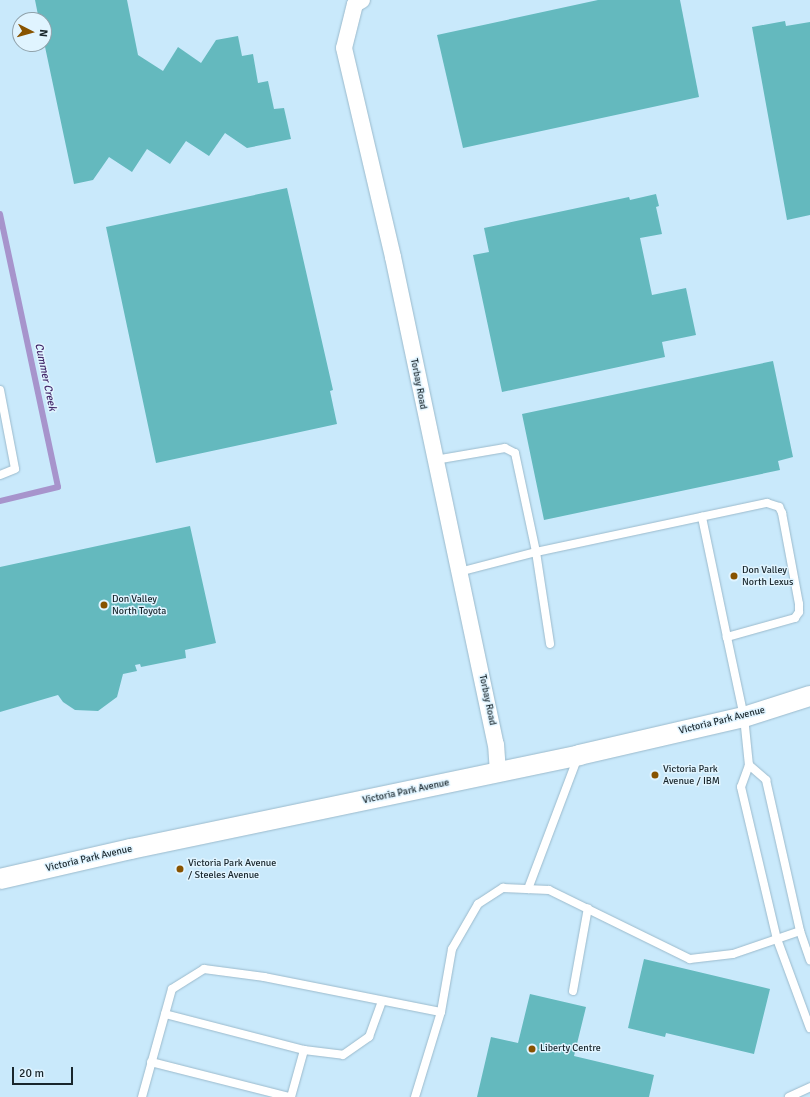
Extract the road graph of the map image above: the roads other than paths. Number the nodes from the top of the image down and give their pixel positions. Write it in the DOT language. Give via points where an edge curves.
graph roads {
  1 [pos="362,0"];
  2 [pos="0,390"];
  3 [pos="434,460"];
  4 [pos="0,475"];
  5 [pos="702,517"];
  6 [pos="536,552"];
  7 [pos="459,572"];
  8 [pos="727,637"];
  9 [pos="550,644"];
  10 [pos="810,696"];
  11 [pos="744,717"];
  12 [pos="579,755"];
  13 [pos="749,765"];
  14 [pos="498,773"];
  15 [pos="0,879"];
  16 [pos="528,889"];
  17 [pos="588,908"];
  18 [pos="800,931"];
  19 [pos="777,939"];
  20 [pos="810,960"];
  21 [pos="573,991"];
  22 [pos="382,1002"];
  23 [pos="440,1012"];
  24 [pos="165,1014"];
  25 [pos="810,1028"];
  26 [pos="304,1050"];
  27 [pos="151,1062"];
  28 [pos="810,1087"];
  29 [pos="142,1097"];
  30 [pos="290,1097"];
  31 [pos="415,1097"];
  32 [pos="788,1097"];
  1 -- 3 [label="street, Torbay Road" via="355,4 344,48 393,257"];
  2 -- 4 [label="lane" via="16,469"];
  3 -- 6 [label="lane" via="505,448 515,453"];
  3 -- 7 [label="street, Torbay Road"];
  5 -- 6 [label="lane"];
  5 -- 8 [label="lane"];
  5 -- 8 [label="lane" via="767,502 779,507 782,513 799,612 788,622"];
  6 -- 7 [label="lane"];
  6 -- 9 [label="lane"];
  7 -- 14 [label="street, Torbay Road" via="496,744"];
  8 -- 11 [label="lane"];
  10 -- 11 [label="street, Victoria Park Avenue"];
  11 -- 12 [label="street, Victoria Park Avenue"];
  11 -- 13 [label="lane"];
  12 -- 14 [label="street, Victoria Park Avenue"];
  12 -- 16 [label="lane"];
  13 -- 18 [label="lane" via="766,780"];
  13 -- 19 [label="lane" via="741,787"];
  14 -- 15 [label="street, Victoria Park Avenue" via="131,849"];
  16 -- 17 [label="lane" via="549,890"];
  16 -- 23 [label="lane" via="503,888 478,904 452,949"];
  17 -- 19 [label="lane" via="690,959 733,954"];
  17 -- 21 [label="lane"];
  18 -- 19 [label="lane"];
  18 -- 20 [label="lane"];
  19 -- 25 [label="lane"];
  22 -- 23 [label="lane"];
  22 -- 24 [label="lane" via="264,977 204,969 172,989"];
  22 -- 26 [label="lane" via="370,1037 343,1054"];
  23 -- 31 [label="lane"];
  24 -- 26 [label="lane"];
  24 -- 27 [label="lane"];
  26 -- 30 [label="lane"];
  27 -- 29 [label="lane"];
  27 -- 30 [label="lane"];
  28 -- 32 [label="lane"];
}
